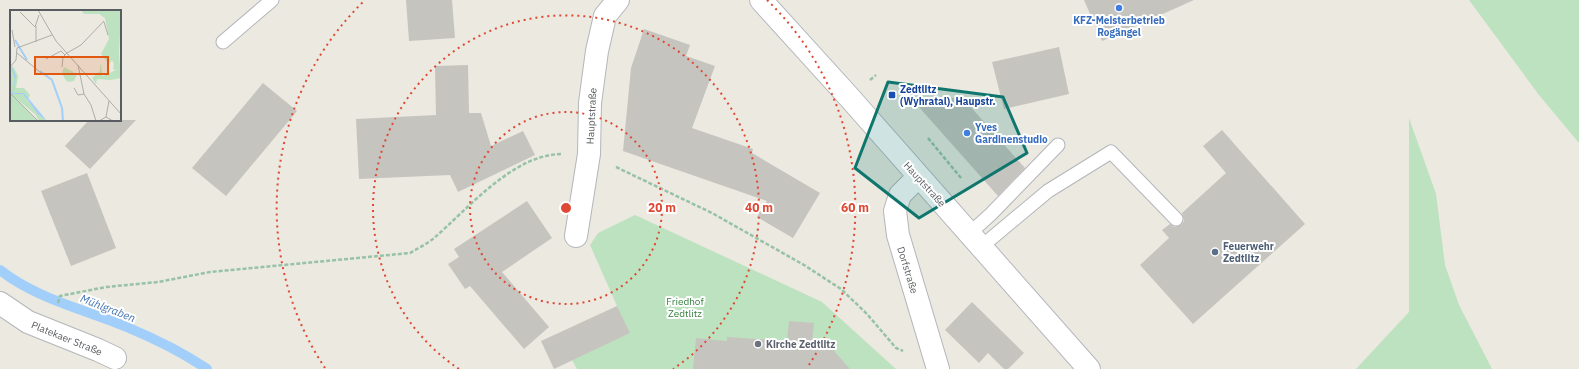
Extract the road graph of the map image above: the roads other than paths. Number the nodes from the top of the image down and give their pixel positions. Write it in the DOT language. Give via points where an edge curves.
graph roads {
  1 [pos="272,0"];
  2 [pos="618,0"];
  3 [pos="761,0"];
  4 [pos="223,42"];
  5 [pos="1058,145"];
  6 [pos="918,177"];
  7 [pos="1176,219"];
  8 [pos="576,236"];
  9 [pos="975,241"];
  10 [pos="0,303"];
  11 [pos="115,358"];
  12 [pos="935,359"];
  13 [pos="1089,369"];
  1 -- 4 [label="lane"];
  2 -- 8 [label="street, Hauptstraße" via="605,16 597,51 590,103 589,154"];
  3 -- 6 [label="street, Hauptstraße"];
  5 -- 9 [label="lane" via="991,214"];
  6 -- 9 [label="street, Hauptstraße"];
  6 -- 12 [label="street, Dorfstraße" via="900,195 895,211 898,235"];
  7 -- 9 [label="lane" via="1111,152"];
  9 -- 13 [label="street, Hauptstraße"];
  10 -- 11 [label="street, Platekaer Straße" via="28,322"];
}
